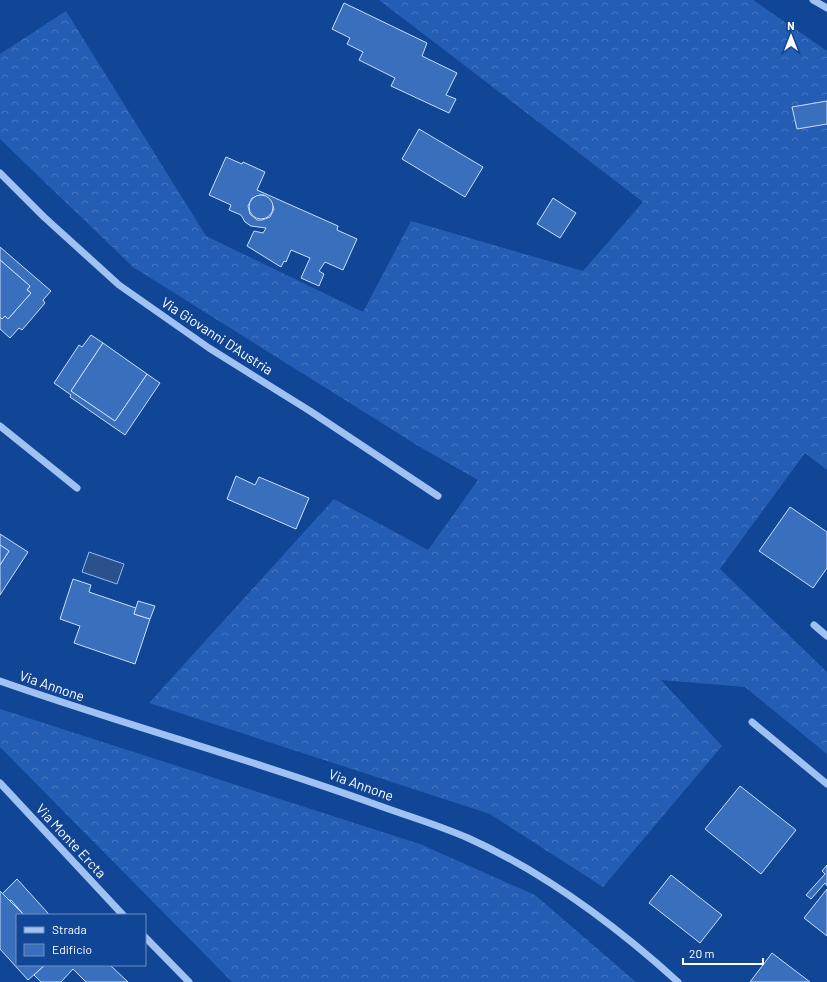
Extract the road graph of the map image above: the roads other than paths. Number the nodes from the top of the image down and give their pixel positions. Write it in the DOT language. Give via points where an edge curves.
graph roads {
  1 [pos="813,0"];
  2 [pos="827,8"];
  3 [pos="0,173"];
  4 [pos="0,426"];
  5 [pos="77,488"];
  6 [pos="438,496"];
  7 [pos="814,625"];
  8 [pos="827,636"];
  9 [pos="0,681"];
  10 [pos="752,722"];
  11 [pos="0,783"];
  12 [pos="827,784"];
  13 [pos="122,914"];
  14 [pos="146,938"];
  15 [pos="189,982"];
  16 [pos="678,982"];
  1 -- 2 [label="street"];
  3 -- 6 [label="street, Via Giovanni D'Austria" via="119,285 209,348"];
  4 -- 5 [label="street"];
  7 -- 8 [label="street"];
  9 -- 16 [label="street, Via Annone" via="82,710 284,771 467,838 536,873 635,943"];
  10 -- 12 [label="street"];
  11 -- 13 [label="street, Via Monte Ercta"];
  14 -- 15 [label="street"];
}
